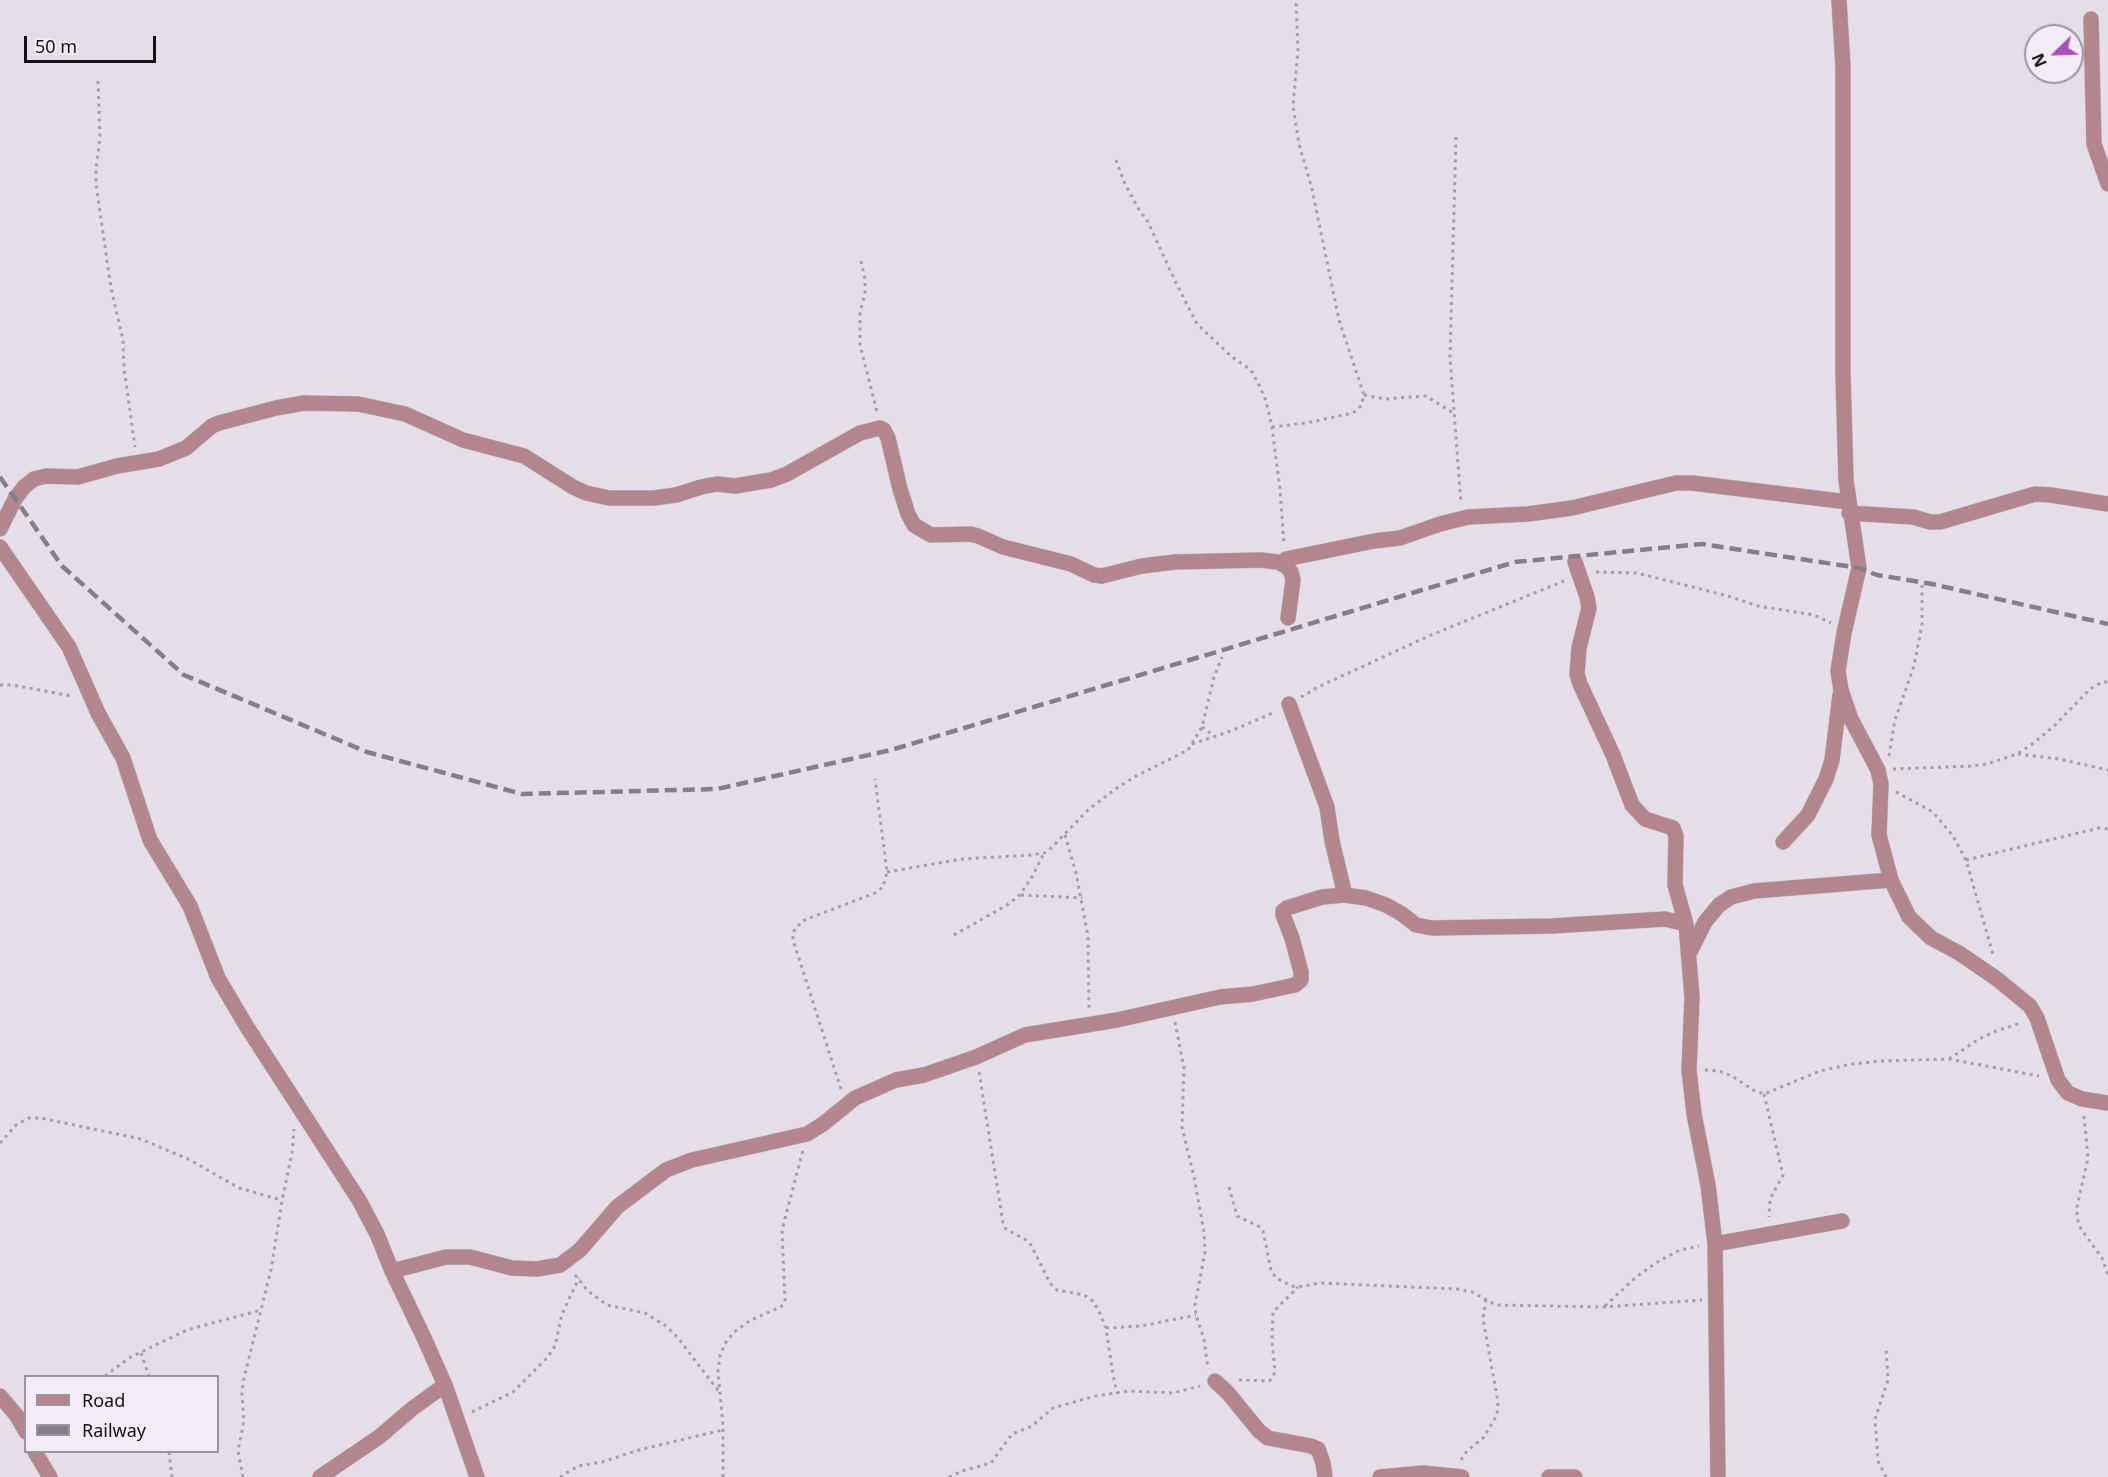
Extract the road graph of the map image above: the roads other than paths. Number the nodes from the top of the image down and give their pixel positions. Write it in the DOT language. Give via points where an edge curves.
graph roads {
  1 [pos="1839,0"];
  2 [pos="2091,19"];
  3 [pos="2108,184"];
  4 [pos="2108,504"];
  5 [pos="1849,508"];
  6 [pos="0,529"];
  7 [pos="0,547"];
  8 [pos="1286,559"];
  9 [pos="1576,568"];
  10 [pos="1288,618"];
  11 [pos="1841,690"];
  12 [pos="1289,704"];
  13 [pos="1783,842"];
  14 [pos="1891,880"];
  15 [pos="1345,895"];
  16 [pos="1686,924"];
  17 [pos="1690,953"];
  18 [pos="2108,1103"];
  19 [pos="1842,1221"];
  20 [pos="1714,1244"];
  21 [pos="392,1272"];
  22 [pos="1212,1382"];
  23 [pos="445,1385"];
  24 [pos="0,1395"];
  25 [pos="24,1428"];
  26 [pos="37,1453"];
  27 [pos="50,1477"];
  28 [pos="320,1477"];
  29 [pos="477,1477"];
  30 [pos="1325,1477"];
  31 [pos="1380,1477"];
  32 [pos="1456,1477"];
  33 [pos="1462,1477"];
  34 [pos="1549,1477"];
  35 [pos="1575,1477"];
  36 [pos="1718,1477"];
  1 -- 5 [label="street" via="1843,67 1843,375"];
  2 -- 3 [label="street" via="2094,144"];
  4 -- 5 [label="street" via="2035,494 1940,522"];
  5 -- 8 [label="street" via="1676,483 1572,508 1462,519 1400,538"];
  5 -- 11 [label="street" via="1858,568 1838,671"];
  6 -- 10 [label="street" via="15,499 34,479 78,477 172,455 219,423 304,403 358,404 405,414 462,440 524,456 573,487 609,498 654,498 717,484 735,486 771,480 860,433 880,428 888,438 908,514 914,525 931,536 970,534 1102,576 1175,562 1278,562 1287,567 1293,580"];
  7 -- 21 [label="street" via="69,647 123,758 150,840 190,906 218,978 359,1200"];
  9 -- 16 [label="street" via="1589,608 1579,648 1580,684 1632,805 1645,819 1675,831 1676,890"];
  11 -- 13 [label="street" via="1826,779 1808,815"];
  11 -- 14 [label="street" via="1851,719 1882,775 1879,835"];
  12 -- 15 [label="street" via="1327,807"];
  14 -- 17 [label="street" via="1754,891 1731,897 1705,922"];
  14 -- 18 [label="street" via="1909,917 1919,928 1997,979 2030,1006 2058,1080 2067,1093"];
  15 -- 16 [label="street" via="1386,905 1416,925 1432,928 1665,919"];
  15 -- 21 [label="street" via="1322,897 1283,911 1301,972 1299,984 1025,1035 976,1057 896,1080 855,1098 807,1134 692,1160 666,1170 617,1207 580,1250 560,1265 512,1268 470,1257 446,1257"];
  16 -- 17 [label="street"];
  17 -- 20 [label="street" via="1689,1070"];
  19 -- 20 [label="street"];
  20 -- 36 [label="street"];
  21 -- 23 [label="street"];
  22 -- 30 [label="street" via="1268,1438 1318,1449"];
  23 -- 28 [label="street" via="380,1437"];
  23 -- 29 [label="street"];
  24 -- 25 [label="street"];
  26 -- 27 [label="street"];
  31 -- 32 [label="street" via="1423,1473"];
  32 -- 33 [label="street"];
  34 -- 35 [label="street"];
}
